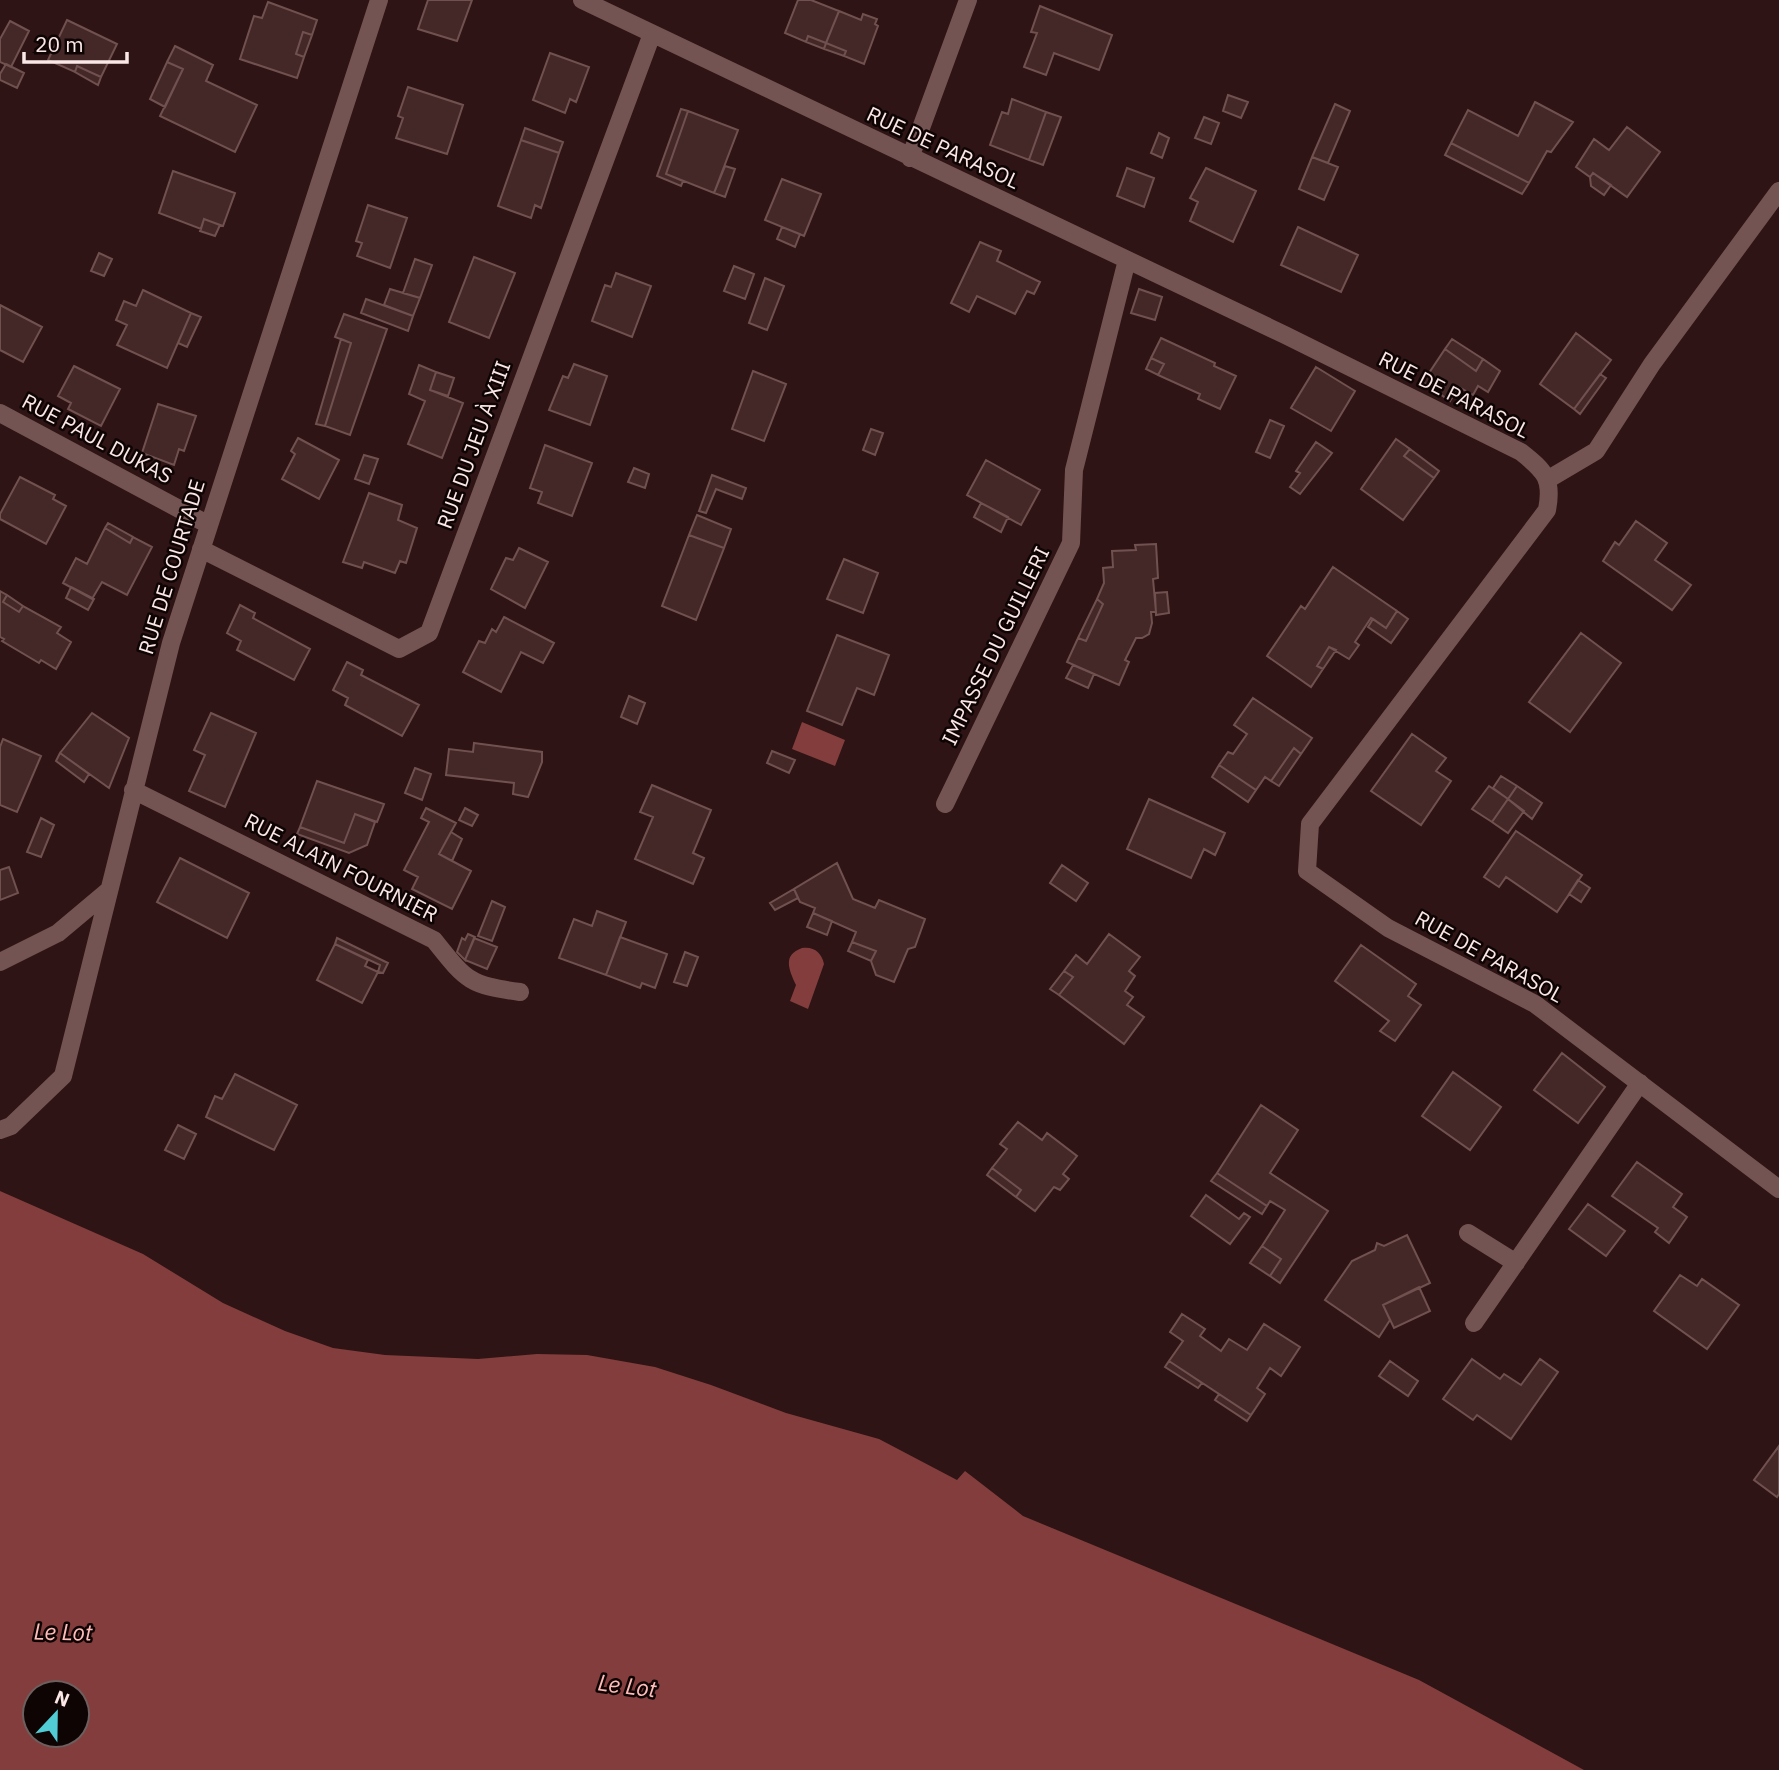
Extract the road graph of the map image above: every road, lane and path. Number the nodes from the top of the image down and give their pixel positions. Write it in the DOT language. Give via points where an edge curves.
graph roads {
  1 [pos="379,0"];
  2 [pos="582,0"];
  3 [pos="968,0"];
  4 [pos="652,34"];
  5 [pos="910,158"];
  6 [pos="1779,191"];
  7 [pos="1128,260"];
  8 [pos="0,412"];
  9 [pos="1547,480"];
  10 [pos="209,525"];
  11 [pos="201,549"];
  12 [pos="133,790"];
  13 [pos="945,804"];
  14 [pos="108,891"];
  15 [pos="0,962"];
  16 [pos="520,992"];
  17 [pos="1640,1083"];
  18 [pos="0,1130"];
  19 [pos="1779,1189"];
  20 [pos="1468,1233"];
  21 [pos="1516,1263"];
  22 [pos="1474,1323"];
  1 -- 10 [label="street, RUE DE COURTADE"];
  2 -- 4 [label="street, RUE DE PARASOL"];
  3 -- 5 [label="street"];
  4 -- 5 [label="street, RUE DE PARASOL"];
  4 -- 11 [label="street, RUE DU JEU À XIII" via="429,633 399,649"];
  5 -- 7 [label="street, RUE DE PARASOL"];
  6 -- 9 [label="street" via="1652,364 1596,451"];
  7 -- 9 [label="street, RUE DE PARASOL" via="1521,452 1542,468"];
  7 -- 13 [label="street, IMPASSE DU GUILLERI" via="1074,470 1071,543"];
  8 -- 10 [label="street, RUE PAUL DUKAS"];
  9 -- 17 [label="street, RUE DE PARASOL" via="1551,489 1540,522 1310,824 1307,871 1388,928 1535,1004"];
  10 -- 11 [label="street, RUE DE COURTADE"];
  11 -- 12 [label="street, RUE DE COURTADE"];
  12 -- 14 [label="street, RUE DE COURTADE"];
  12 -- 16 [label="street, RUE ALAIN FOURNIER" via="434,940 460,973 484,987"];
  14 -- 15 [label="street" via="58,933"];
  14 -- 18 [label="street, RUE DE COURTADE" via="63,1076 11,1126"];
  17 -- 19 [label="street, RUE DE PARASOL"];
  17 -- 21 [label="street"];
  20 -- 21 [label="street"];
  21 -- 22 [label="street"];
}
